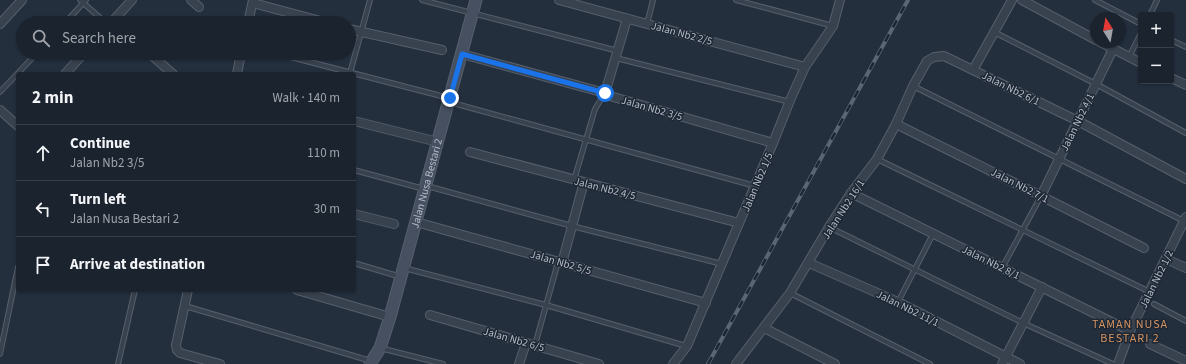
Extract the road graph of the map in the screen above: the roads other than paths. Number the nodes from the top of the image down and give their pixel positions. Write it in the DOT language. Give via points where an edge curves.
graph roads {
  1 [pos="22,0"];
  2 [pos="80,0"];
  3 [pos="132,0"];
  4 [pos="191,0"];
  5 [pos="370,0"];
  6 [pos="422,0"];
  7 [pos="476,0"];
  8 [pos="559,0"];
  9 [pos="653,0"];
  10 [pos="736,0"];
  11 [pos="840,0"];
  12 [pos="1012,0"];
  13 [pos="1022,0"];
  14 [pos="1095,0"];
  15 [pos="1157,0"];
  16 [pos="253,1"];
  17 [pos="85,2"];
  18 [pos="199,6"];
  19 [pos="1151,12"];
  20 [pos="473,13"];
  21 [pos="72,16"];
  22 [pos="104,16"];
  23 [pos="117,16"];
  24 [pos="250,16"];
  25 [pos="304,16"];
  26 [pos="627,19"];
  27 [pos="1138,22"];
  28 [pos="0,24"];
  29 [pos="647,24"];
  30 [pos="833,26"];
  31 [pos="356,31"];
  32 [pos="361,32"];
  33 [pos="994,32"];
  34 [pos="1090,37"];
  35 [pos="1138,39"];
  36 [pos="1174,41"];
  37 [pos="1186,47"];
  38 [pos="1112,49"];
  39 [pos="442,50"];
  40 [pos="356,51"];
  41 [pos="462,54"];
  42 [pos="617,54"];
  43 [pos="944,56"];
  44 [pos="1129,58"];
  45 [pos="30,60"];
  46 [pos="78,60"];
  47 [pos="158,60"];
  48 [pos="240,60"];
  49 [pos="301,60"];
  50 [pos="353,60"];
  51 [pos="1138,62"];
  52 [pos="805,67"];
  53 [pos="973,70"];
  54 [pos="19,72"];
  55 [pos="67,72"];
  56 [pos="171,72"];
  57 [pos="237,72"];
  58 [pos="346,72"];
  59 [pos="350,72"];
  60 [pos="16,75"];
  61 [pos="356,75"];
  62 [pos="1174,79"];
  63 [pos="1096,84"];
  64 [pos="1186,85"];
  65 [pos="913,86"];
  66 [pos="0,92"];
  67 [pos="605,93"];
  68 [pos="449,100"];
  69 [pos="790,102"];
  70 [pos="0,110"];
  71 [pos="1078,121"];
  72 [pos="356,122"];
  73 [pos="16,123"];
  74 [pos="896,124"];
  75 [pos="1186,133"];
  76 [pos="586,140"];
  77 [pos="438,142"];
  78 [pos="773,144"];
  79 [pos="470,152"];
  80 [pos="1059,158"];
  81 [pos="877,159"];
  82 [pos="356,170"];
  83 [pos="1186,179"];
  84 [pos="574,180"];
  85 [pos="584,182"];
  86 [pos="755,186"];
  87 [pos="425,187"];
  88 [pos="851,194"];
  89 [pos="1041,196"];
  90 [pos="356,214"];
  91 [pos="1185,219"];
  92 [pos="416,222"];
  93 [pos="739,223"];
  94 [pos="394,224"];
  95 [pos="572,226"];
  96 [pos="829,227"];
  97 [pos="1023,230"];
  98 [pos="933,234"];
  99 [pos="1144,248"];
  100 [pos="1166,259"];
  101 [pos="560,262"];
  102 [pos="356,263"];
  103 [pos="809,263"];
  104 [pos="722,264"];
  105 [pos="914,268"];
  106 [pos="1002,268"];
  107 [pos="1186,268"];
  108 [pos="402,272"];
  109 [pos="16,277"];
  110 [pos="1042,287"];
  111 [pos="135,292"];
  112 [pos="188,292"];
  113 [pos="304,292"];
  114 [pos="1150,292"];
  115 [pos="790,293"];
  116 [pos="898,302"];
  117 [pos="706,303"];
  118 [pos="1154,304"];
  119 [pos="546,305"];
  120 [pos="185,306"];
  121 [pos="430,315"];
  122 [pos="390,317"];
  123 [pos="1186,320"];
  124 [pos="1023,323"];
  125 [pos="764,328"];
  126 [pos="1130,331"];
  127 [pos="526,343"];
  128 [pos="1150,344"];
  129 [pos="535,345"];
  130 [pos="687,346"];
  131 [pos="380,348"];
  132 [pos="0,354"];
  133 [pos="1006,356"];
  134 [pos="1186,361"];
  135 [pos="738,362"];
  136 [pos="370,363"];
  137 [pos="118,364"];
  138 [pos="220,364"];
  139 [pos="443,364"];
  140 [pos="519,364"];
  141 [pos="598,364"];
  142 [pos="673,364"];
  143 [pos="835,364"];
  144 [pos="930,364"];
  145 [pos="1002,364"];
  146 [pos="1020,364"];
  147 [pos="1113,364"];
  148 [pos="1118,364"];
  1 -- 28 [label="street"];
  2 -- 17 [label="lane"];
  3 -- 23 [label="street"];
  4 -- 18 [label="street"];
  5 -- 32 [label="lane"];
  6 -- 20 [label="lane"];
  7 -- 20 [label="street, Jalan Nusa Bestari 2"];
  8 -- 26 [label="street, Jalan Nb2 2/5"];
  9 -- 29 [label="lane"];
  10 -- 30 [label="lane"];
  11 -- 30 [label="street, Jalan Nb2 1/5"];
  12 -- 33 [label="street"];
  13 -- 34 [label="street"];
  14 -- 27 [label="lane"];
  15 -- 19 [label="lane"];
  16 -- 24 [label="street"];
  16 -- 25 [label="street"];
  17 -- 21 [label="lane"];
  17 -- 22 [label="lane"];
  20 -- 41 [label="street, Jalan Nusa Bestari 2"];
  20 -- 42 [label="lane"];
  26 -- 29 [label="street, Jalan Nb2 2/5"];
  26 -- 42 [label="street"];
  29 -- 52 [label="street, Jalan Nb2 2/5"];
  30 -- 52 [label="street, Jalan Nb2 1/5"];
  31 -- 32 [label="street"];
  32 -- 39 [label="street"];
  32 -- 40 [label="lane"];
  33 -- 53 [label="street"];
  33 -- 63 [label="lane"];
  35 -- 44 [label="lane"];
  36 -- 37 [label="lane"];
  38 -- 44 [label="street"];
  38 -- 63 [label="street, Jalan Nb2 4/1"];
  41 -- 67 [label="street, Jalan Nb2 3/5"];
  41 -- 68 [label="street, Jalan Nusa Bestari 2"];
  42 -- 67 [label="street"];
  42 -- 69 [label="lane"];
  43 -- 53 [label="street, Jalan Nb2 6/1"];
  43 -- 65 [label="street, Jalan Nb2 16/1" via="927,61"];
  44 -- 51 [label="street"];
  45 -- 54 [label="lane"];
  46 -- 55 [label="street"];
  47 -- 56 [label="street"];
  48 -- 57 [label="street"];
  49 -- 58 [label="lane"];
  50 -- 59 [label="lane"];
  52 -- 69 [label="street, Jalan Nb2 1/5"];
  53 -- 71 [label="street, Jalan Nb2 6/1"];
  60 -- 66 [label="lane"];
  61 -- 68 [label="lane"];
  62 -- 64 [label="street"];
  63 -- 71 [label="street, Jalan Nb2 4/1"];
  63 -- 75 [label="lane"];
  65 -- 74 [label="street, Jalan Nb2 16/1"];
  65 -- 80 [label="lane"];
  67 -- 76 [label="lane" via="595,109"];
  67 -- 78 [label="street, Jalan Nb2 3/5"];
  68 -- 76 [label="lane"];
  68 -- 77 [label="street, Jalan Nusa Bestari 2"];
  69 -- 78 [label="street, Jalan Nb2 1/5"];
  70 -- 73 [label="street"];
  71 -- 80 [label="street, Jalan Nb2 4/1"];
  71 -- 83 [label="street, Jalan Nb2 6/1"];
  72 -- 77 [label="street"];
  74 -- 81 [label="street, Jalan Nb2 16/1"];
  74 -- 89 [label="street, Jalan Nb2 7/1"];
  76 -- 84 [label="lane"];
  76 -- 86 [label="lane"];
  77 -- 87 [label="street, Jalan Nusa Bestari 2"];
  78 -- 86 [label="street, Jalan Nb2 1/5"];
  79 -- 84 [label="street, Jalan Nb2 4/5"];
  80 -- 89 [label="street, Jalan Nb2 4/1"];
  80 -- 91 [label="lane"];
  81 -- 88 [label="street, Jalan Nb2 16/1"];
  81 -- 97 [label="lane"];
  82 -- 87 [label="lane"];
  84 -- 85 [label="street, Jalan Nb2 4/5"];
  85 -- 93 [label="street, Jalan Nb2 4/5"];
  85 -- 95 [label="street"];
  86 -- 93 [label="street, Jalan Nb2 1/5"];
  87 -- 92 [label="street, Jalan Nusa Bestari 2"];
  87 -- 95 [label="lane"];
  88 -- 96 [label="street, Jalan Nb2 16/1"];
  88 -- 98 [label="street, Jalan Nb2 8/1"];
  89 -- 97 [label="lane"];
  89 -- 99 [label="street, Jalan Nb2 7/1"];
  90 -- 94 [label="street"];
  91 -- 100 [label="street, Jalan Nb2 1/2"];
  92 -- 101 [label="street, Jalan Nb2 5/5"];
  92 -- 108 [label="street, Jalan Nusa Bestari 2"];
  93 -- 104 [label="street, Jalan Nb2 1/5"];
  95 -- 101 [label="street"];
  95 -- 104 [label="lane"];
  96 -- 103 [label="street, Jalan Nb2 16/1"];
  96 -- 105 [label="lane"];
  97 -- 106 [label="lane"];
  97 -- 114 [label="lane"];
  98 -- 105 [label="lane"];
  98 -- 106 [label="street, Jalan Nb2 8/1"];
  100 -- 107 [label="street"];
  100 -- 114 [label="street, Jalan Nb2 1/2"];
  101 -- 117 [label="street, Jalan Nb2 5/5"];
  101 -- 119 [label="lane"];
  102 -- 108 [label="lane"];
  103 -- 115 [label="street, Jalan Nb2 16/1"];
  103 -- 116 [label="street, Jalan Nb2 11/1"];
  104 -- 117 [label="street, Jalan Nb2 1/5"];
  105 -- 116 [label="lane"];
  105 -- 124 [label="lane"];
  106 -- 110 [label="street, Jalan Nb2 8/1"];
  108 -- 119 [label="lane"];
  108 -- 122 [label="street, Jalan Nusa Bestari 2"];
  109 -- 132 [label="lane"];
  110 -- 124 [label="street"];
  110 -- 126 [label="street, Jalan Nb2 8/1"];
  111 -- 137 [label="lane"];
  112 -- 120 [label="street"];
  113 -- 122 [label="street"];
  114 -- 126 [label="street, Jalan Nb2 1/2"];
  115 -- 125 [label="street, Jalan Nb2 16/1"];
  115 -- 144 [label="lane"];
  116 -- 133 [label="street, Jalan Nb2 11/1"];
  117 -- 130 [label="street, Jalan Nb2 1/5"];
  118 -- 123 [label="lane"];
  119 -- 129 [label="lane"];
  119 -- 130 [label="lane"];
  120 -- 136 [label="lane"];
  120 -- 138 [label="street" via="177,350"];
  121 -- 127 [label="street, Jalan Nb2 6/5"];
  122 -- 131 [label="street, Jalan Nusa Bestari 2"];
  124 -- 133 [label="street"];
  124 -- 147 [label="lane"];
  125 -- 135 [label="street, Jalan Nb2 16/1"];
  125 -- 143 [label="street"];
  126 -- 148 [label="street, Jalan Nb2 1/2"];
  127 -- 129 [label="street, Jalan Nb2 6/5"];
  127 -- 140 [label="street"];
  128 -- 134 [label="street"];
  129 -- 141 [label="street, Jalan Nb2 6/5"];
  130 -- 142 [label="street, Jalan Nb2 1/5"];
  131 -- 136 [label="street, Jalan Nusa Bestari 2"];
  131 -- 139 [label="lane"];
  133 -- 145 [label="street"];
  133 -- 146 [label="street, Jalan Nb2 11/1"];
}
